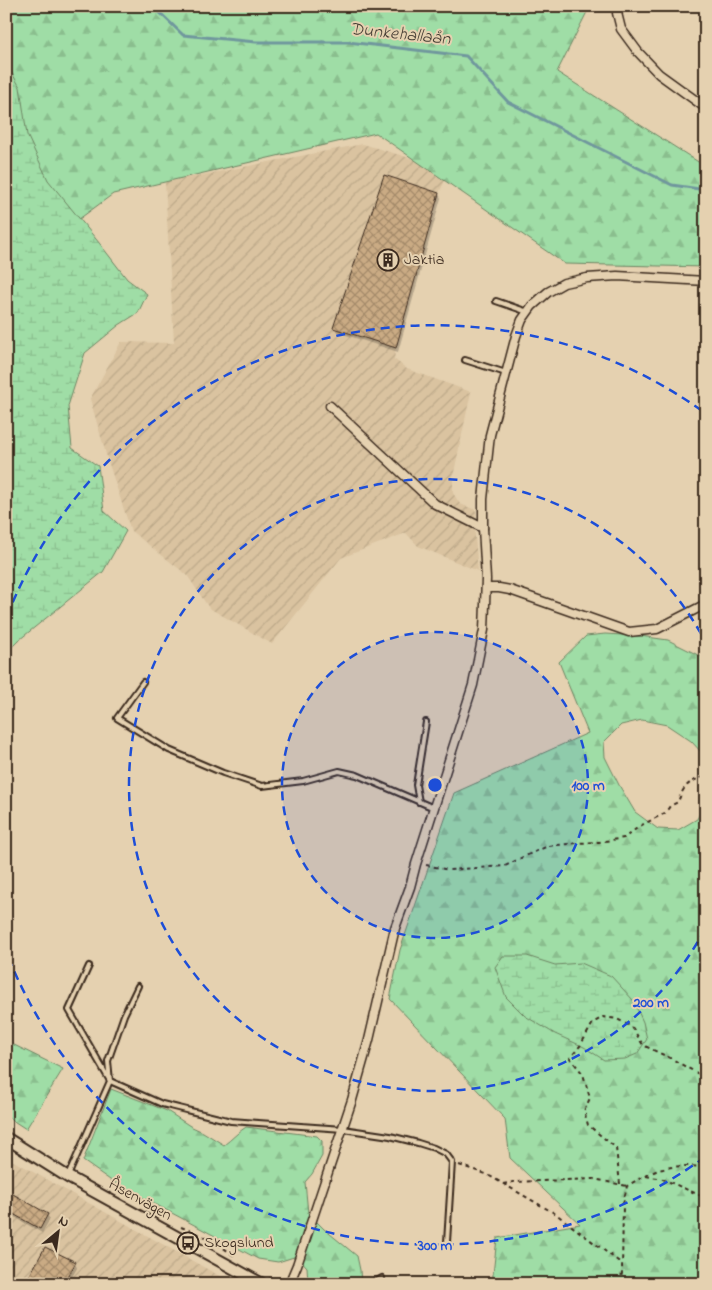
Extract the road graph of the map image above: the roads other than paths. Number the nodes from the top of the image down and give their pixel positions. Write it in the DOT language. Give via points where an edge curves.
graph roads {
  1 [pos="621,6"];
  2 [pos="706,108"];
  3 [pos="706,281"];
  4 [pos="496,301"];
  5 [pos="528,312"];
  6 [pos="465,360"];
  7 [pos="506,373"];
  8 [pos="330,406"];
  9 [pos="483,528"];
  10 [pos="486,588"];
  11 [pos="706,604"];
  12 [pos="143,682"];
  13 [pos="426,722"];
  14 [pos="419,802"];
  15 [pos="434,808"];
  16 [pos="89,966"];
  17 [pos="138,986"];
  18 [pos="110,1081"];
  19 [pos="343,1129"];
  20 [pos="6,1138"];
  21 [pos="68,1177"];
  22 [pos="447,1242"];
  23 [pos="382,1278"];
  24 [pos="262,1284"];
  25 [pos="289,1284"];
  26 [pos="372,1284"];
  1 -- 2 [label="street" via="617,13 621,29 638,52 659,74"];
  3 -- 5 [label="street" via="617,276 587,278 564,283 548,292"];
  4 -- 5 [label="lane"];
  5 -- 7 [label="street" via="516,336"];
  6 -- 7 [label="lane"];
  7 -- 9 [label="street" via="490,435"];
  8 -- 9 [label="street" via="435,504"];
  9 -- 10 [label="street"];
  10 -- 11 [label="street" via="510,590 629,632 657,629"];
  10 -- 15 [label="street" via="484,630 473,686"];
  12 -- 14 [label="lane" via="117,718 169,750 262,786 303,781 339,771 357,775"];
  13 -- 14 [label="lane" via="416,785"];
  14 -- 15 [label="lane"];
  15 -- 19 [label="street" via="396,928"];
  16 -- 18 [label="lane" via="69,1010"];
  17 -- 18 [label="lane" via="108,1062"];
  18 -- 19 [label="lane" via="162,1104 231,1121"];
  18 -- 21 [label="lane"];
  19 -- 22 [label="lane" via="418,1142 446,1154 452,1162"];
  19 -- 25 [label="street"];
  20 -- 21 [label="street, Åsenvägen"];
  21 -- 24 [label="street, Åsenvägen"];
  23 -- 26 [label="lane"];
}
